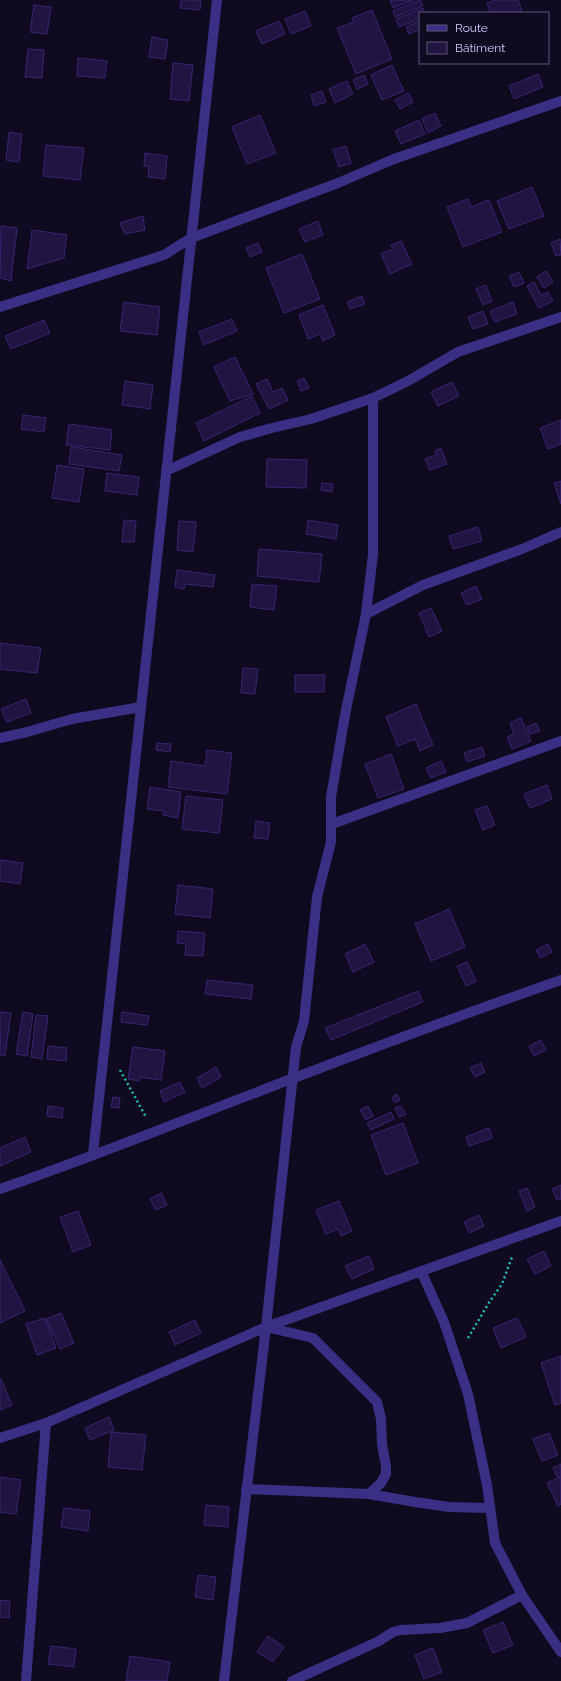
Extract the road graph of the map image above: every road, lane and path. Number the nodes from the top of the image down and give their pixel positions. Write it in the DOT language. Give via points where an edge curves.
graph roads {
  1 [pos="217,0"];
  2 [pos="561,101"];
  3 [pos="191,238"];
  4 [pos="0,307"];
  5 [pos="561,317"];
  6 [pos="373,398"];
  7 [pos="166,471"];
  8 [pos="561,532"];
  9 [pos="366,614"];
  10 [pos="141,707"];
  11 [pos="0,738"];
  12 [pos="561,741"];
  13 [pos="332,824"];
  14 [pos="561,980"];
  15 [pos="119,1068"];
  16 [pos="293,1078"];
  17 [pos="156,1132"];
  18 [pos="93,1154"];
  19 [pos="0,1189"];
  20 [pos="561,1221"];
  21 [pos="519,1236"];
  22 [pos="421,1271"];
  23 [pos="266,1328"];
  24 [pos="455,1354"];
  25 [pos="46,1423"];
  26 [pos="0,1438"];
  27 [pos="246,1489"];
  28 [pos="370,1494"];
  29 [pos="489,1508"];
  30 [pos="522,1595"];
  31 [pos="561,1652"];
  32 [pos="26,1681"];
  33 [pos="224,1681"];
  34 [pos="292,1681"];
  1 -- 3 [label="street"];
  2 -- 3 [label="street" via="394,159 338,183"];
  3 -- 4 [label="street" via="164,255"];
  3 -- 7 [label="street"];
  5 -- 6 [label="street" via="458,352"];
  6 -- 7 [label="street" via="311,419 240,438"];
  6 -- 9 [label="street" via="373,554"];
  7 -- 10 [label="street"];
  8 -- 9 [label="street" via="423,585"];
  9 -- 13 [label="street" via="345,715 333,790"];
  10 -- 11 [label="street" via="72,719"];
  10 -- 18 [label="street"];
  12 -- 13 [label="street"];
  13 -- 16 [label="street" via="331,842 317,897 304,1021 296,1047"];
  14 -- 16 [label="street"];
  15 -- 17 [label="path"];
  16 -- 17 [label="street"];
  16 -- 23 [label="street"];
  17 -- 18 [label="street"];
  18 -- 19 [label="street"];
  20 -- 21 [label="street"];
  21 -- 22 [label="street"];
  21 -- 24 [label="path" via="502,1284 472,1333"];
  22 -- 23 [label="street"];
  22 -- 24 [label="street" via="438,1307"];
  23 -- 25 [label="street"];
  23 -- 27 [label="street"];
  23 -- 28 [label="street" via="313,1338 377,1402 386,1474"];
  24 -- 29 [label="street" via="468,1394 487,1485"];
  25 -- 26 [label="street"];
  25 -- 32 [label="street"];
  27 -- 28 [label="street"];
  27 -- 33 [label="street"];
  28 -- 29 [label="street" via="449,1507"];
  29 -- 30 [label="street" via="495,1543"];
  30 -- 31 [label="street"];
  30 -- 34 [label="street" via="467,1623 393,1632"];
}
